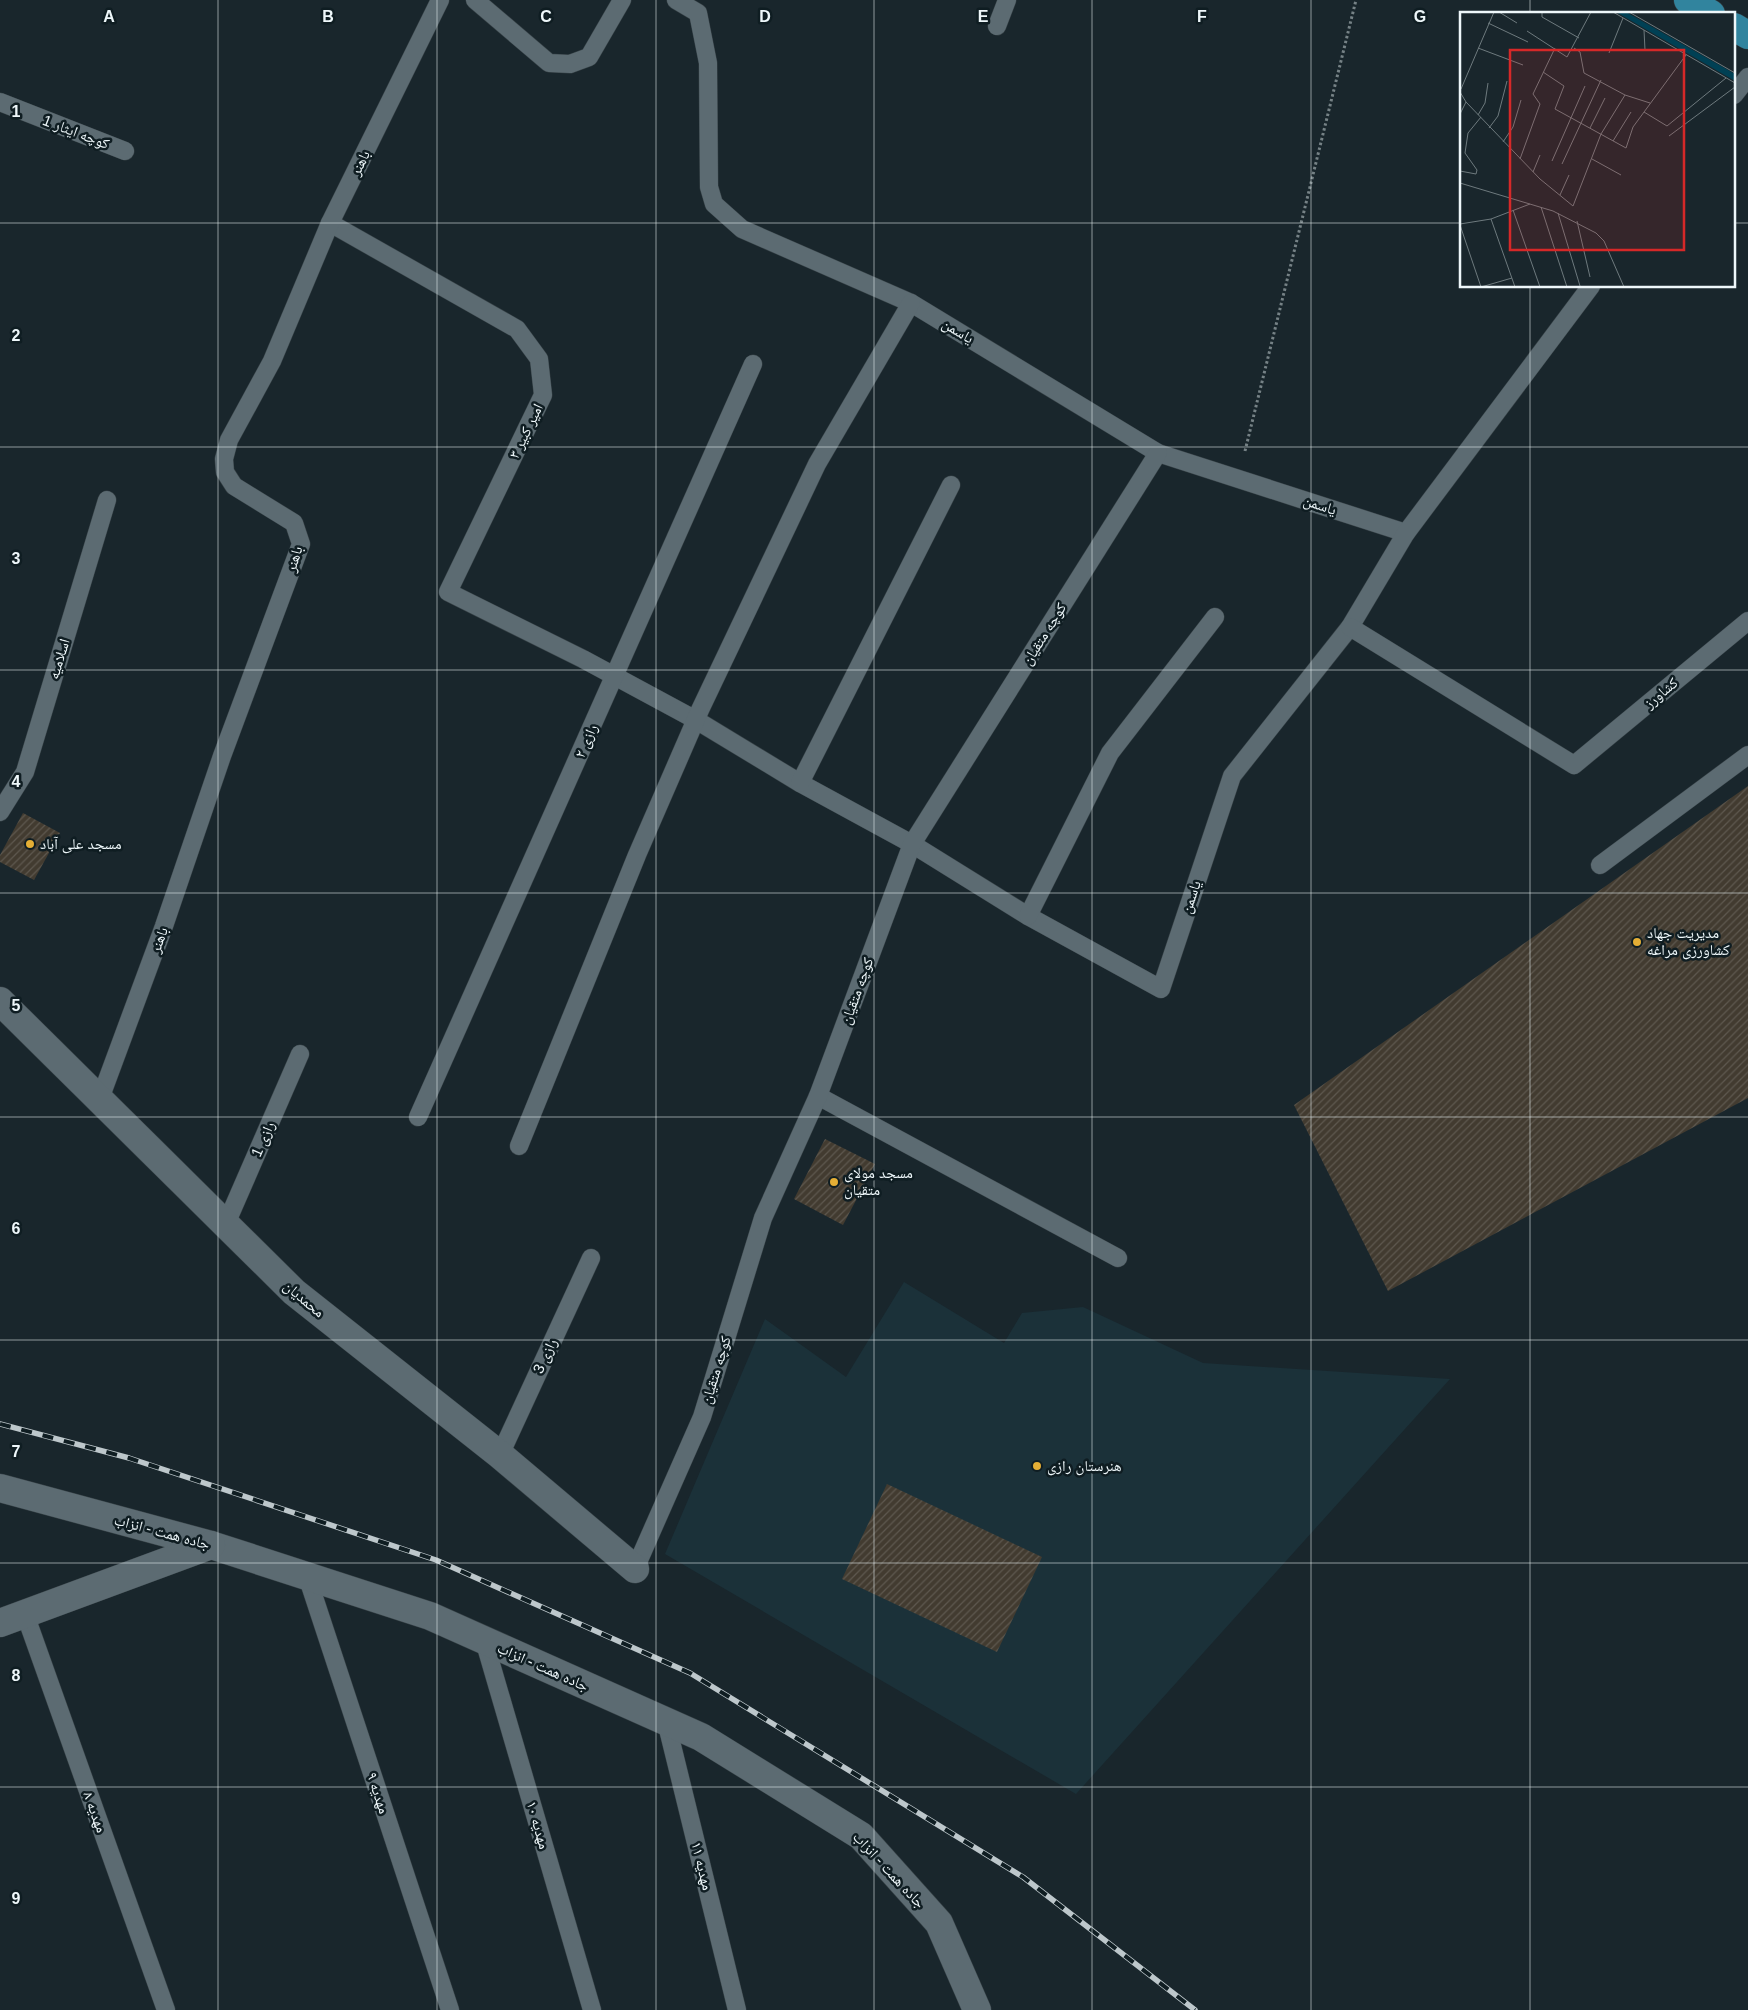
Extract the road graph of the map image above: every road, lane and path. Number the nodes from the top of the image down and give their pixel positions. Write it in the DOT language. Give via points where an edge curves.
graph roads {
  1 [pos="475,0"];
  2 [pos="622,0"];
  3 [pos="676,0"];
  4 [pos="1007,0"];
  5 [pos="1356,0"];
  6 [pos="1688,0"];
  7 [pos="437,5"];
  8 [pos="1709,12"];
  9 [pos="997,26"];
  10 [pos="1736,28"];
  11 [pos="1748,35"];
  12 [pos="1748,77"];
  13 [pos="1736,93"];
  14 [pos="0,102"];
  15 [pos="124,151"];
  16 [pos="330,224"];
  17 [pos="1590,288"];
  18 [pos="911,303"];
  19 [pos="753,364"];
  20 [pos="1158,453"];
  21 [pos="1238,478"];
  22 [pos="951,485"];
  23 [pos="107,500"];
  24 [pos="1406,533"];
  25 [pos="1215,617"];
  26 [pos="1748,621"];
  27 [pos="1350,627"];
  28 [pos="614,676"];
  29 [pos="696,720"];
  30 [pos="1748,755"];
  31 [pos="800,783"];
  32 [pos="0,812"];
  33 [pos="912,844"];
  34 [pos="1600,865"];
  35 [pos="1028,916"];
  36 [pos="0,1001"];
  37 [pos="300,1054"];
  38 [pos="818,1096"];
  39 [pos="100,1099"];
  40 [pos="418,1117"];
  41 [pos="519,1146"];
  42 [pos="226,1224"];
  43 [pos="590,1258"];
  44 [pos="1118,1258"];
  45 [pos="500,1454"];
  46 [pos="0,1488"];
  47 [pos="211,1545"];
  48 [pos="635,1569"];
  49 [pos="306,1576"];
  50 [pos="12,1618"];
  51 [pos="484,1640"];
  52 [pos="666,1721"];
  53 [pos="166,2010"];
  54 [pos="450,2010"];
  55 [pos="592,2010"];
  56 [pos="738,2010"];
  57 [pos="977,2010"];
  1 -- 2 [label="lane" via="549,63 570,64 588,57"];
  3 -- 18 [label="lane, یاسمن" via="698,13 704,41 708,63 709,187 714,204 742,229"];
  4 -- 9 [label="lane"];
  5 -- 21 [label="path"];
  6 -- 8 [label="main road"];
  7 -- 16 [label="lane, باهنر"];
  10 -- 11 [label="main road"];
  12 -- 13 [label="lane"];
  14 -- 15 [label="lane, کوچه ایثار 1"];
  16 -- 28 [label="lane, امیر کبیر ۳" via="517,329 538,359 543,395 448,592"];
  16 -- 39 [label="lane, باهنر" via="272,361 229,440 224,459 225,472 234,486 294,523 301,544"];
  17 -- 24 [label="lane, یاسمن"];
  18 -- 20 [label="lane, یاسمن"];
  18 -- 29 [label="lane" via="817,464"];
  19 -- 28 [label="lane, رازی ۲"];
  20 -- 21 [label="lane, یاسمن"];
  20 -- 33 [label="lane, کوچه متقیان"];
  21 -- 24 [label="lane, یاسمن"];
  22 -- 31 [label="lane"];
  23 -- 32 [label="lane, اسلاميه" via="25,772"];
  24 -- 27 [label="lane, یاسمن"];
  25 -- 35 [label="lane" via="1110,753"];
  26 -- 27 [label="lane, کشاورز" via="1574,765"];
  27 -- 35 [label="lane, یاسمن" via="1232,776 1161,989"];
  28 -- 29 [label="lane"];
  28 -- 40 [label="lane, رازی ۲"];
  29 -- 31 [label="lane"];
  29 -- 41 [label="lane" via="637,855"];
  30 -- 34 [label="lane"];
  31 -- 33 [label="lane"];
  33 -- 35 [label="lane"];
  33 -- 38 [label="lane, کوچه متقیان"];
  36 -- 39 [label="street, محمدیان"];
  37 -- 42 [label="lane, رازی 1"];
  38 -- 44 [label="lane"];
  38 -- 48 [label="lane, کوچه متقیان" via="763,1218 702,1417"];
  39 -- 42 [label="street, محمدیان"];
  42 -- 45 [label="street, محمدیان" via="294,1292"];
  43 -- 45 [label="lane, رازی 3"];
  45 -- 48 [label="street, محمدیان"];
  46 -- 47 [label="street, جاده همت - انزاب"];
  47 -- 49 [label="street, جاده همت - انزاب"];
  47 -- 50 [label="street"];
  49 -- 51 [label="street, جاده همت - انزاب" via="430,1616"];
  49 -- 54 [label="lane, مهدیه ۹"];
  50 -- 53 [label="lane, مهدیه ۸"];
  51 -- 52 [label="street, جاده همت - انزاب"];
  51 -- 55 [label="lane, مهدیه ۱۰"];
  52 -- 56 [label="lane, مهدیه ۱۱"];
  52 -- 57 [label="street, جاده همت - انزاب" via="701,1737 861,1836 939,1924"];
}
